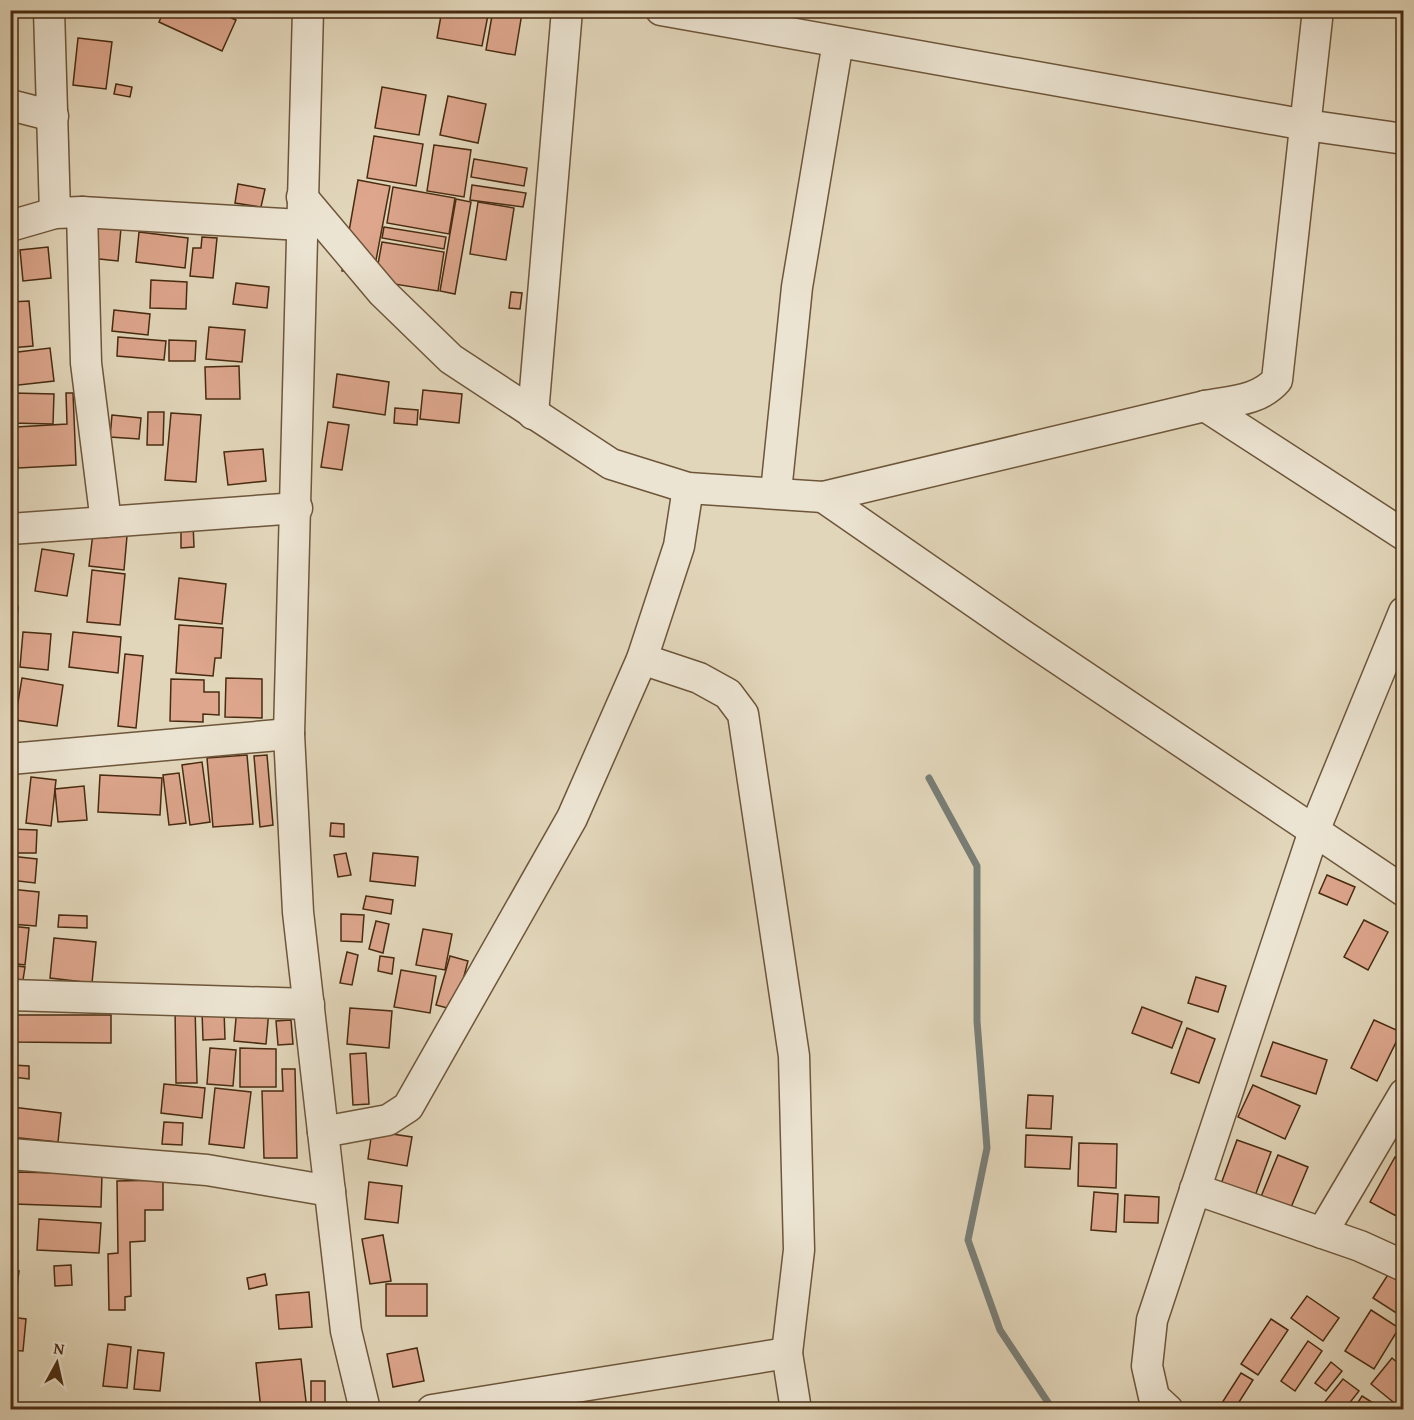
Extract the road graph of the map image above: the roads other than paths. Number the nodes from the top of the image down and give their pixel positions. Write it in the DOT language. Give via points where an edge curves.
graph roads {
  1 [pos="49,10"];
  2 [pos="308,10"];
  3 [pos="567,10"];
  4 [pos="661,10"];
  5 [pos="1318,10"];
  6 [pos="838,42"];
  7 [pos="10,105"];
  8 [pos="53,117"];
  9 [pos="1306,125"];
  10 [pos="1404,139"];
  11 [pos="302,211"];
  12 [pos="68,213"];
  13 [pos="10,226"];
  14 [pos="1205,406"];
  15 [pos="533,414"];
  16 [pos="688,488"];
  17 [pos="776,492"];
  18 [pos="823,497"];
  19 [pos="297,508"];
  20 [pos="106,522"];
  21 [pos="10,529"];
  22 [pos="1404,535"];
  23 [pos="1404,612"];
  24 [pos="642,659"];
  25 [pos="289,734"];
  26 [pos="10,759"];
  27 [pos="1314,831"];
  28 [pos="1404,891"];
  29 [pos="10,995"];
  30 [pos="309,1004"];
  31 [pos="1404,1094"];
  32 [pos="323,1132"];
  33 [pos="10,1154"];
  34 [pos="1195,1189"];
  35 [pos="330,1191"];
  36 [pos="1322,1233"];
  37 [pos="1404,1266"];
  38 [pos="787,1353"];
  39 [pos="365,1410"];
  40 [pos="432,1410"];
  41 [pos="796,1410"];
  42 [pos="1168,1410"];
  1 -- 8 [label="street"];
  2 -- 11 [label="street"];
  3 -- 15 [label="street"];
  4 -- 6 [label="street"];
  5 -- 9 [label="street"];
  6 -- 9 [label="street"];
  6 -- 17 [label="street" via="797,287"];
  7 -- 8 [label="street"];
  8 -- 12 [label="street"];
  9 -- 10 [label="street"];
  9 -- 14 [label="street" via="1277,380 1254,397"];
  11 -- 12 [label="street"];
  11 -- 15 [label="street" via="452,359"];
  11 -- 19 [label="street"];
  12 -- 13 [label="street"];
  12 -- 20 [label="street"];
  14 -- 18 [label="street"];
  14 -- 22 [label="street"];
  15 -- 16 [label="street" via="611,464"];
  16 -- 17 [label="street"];
  16 -- 24 [label="street" via="679,546"];
  17 -- 18 [label="street"];
  18 -- 27 [label="street"];
  19 -- 20 [label="street"];
  19 -- 25 [label="street"];
  20 -- 21 [label="street"];
  23 -- 27 [label="street"];
  24 -- 32 [label="street" via="572,818 408,1107 388,1120"];
  24 -- 38 [label="street" via="699,678 728,694 743,714 794,1056 800,1250"];
  25 -- 26 [label="street"];
  25 -- 30 [label="street" via="298,912"];
  27 -- 28 [label="street"];
  27 -- 34 [label="street"];
  29 -- 30 [label="street"];
  30 -- 32 [label="street"];
  31 -- 36 [label="street"];
  32 -- 35 [label="street"];
  33 -- 35 [label="street" via="207,1170"];
  34 -- 36 [label="street"];
  34 -- 42 [label="street" via="1152,1320 1147,1366 1155,1396"];
  35 -- 39 [label="street" via="346,1331"];
  36 -- 37 [label="street"];
  38 -- 40 [label="street"];
  38 -- 41 [label="street"];
}
